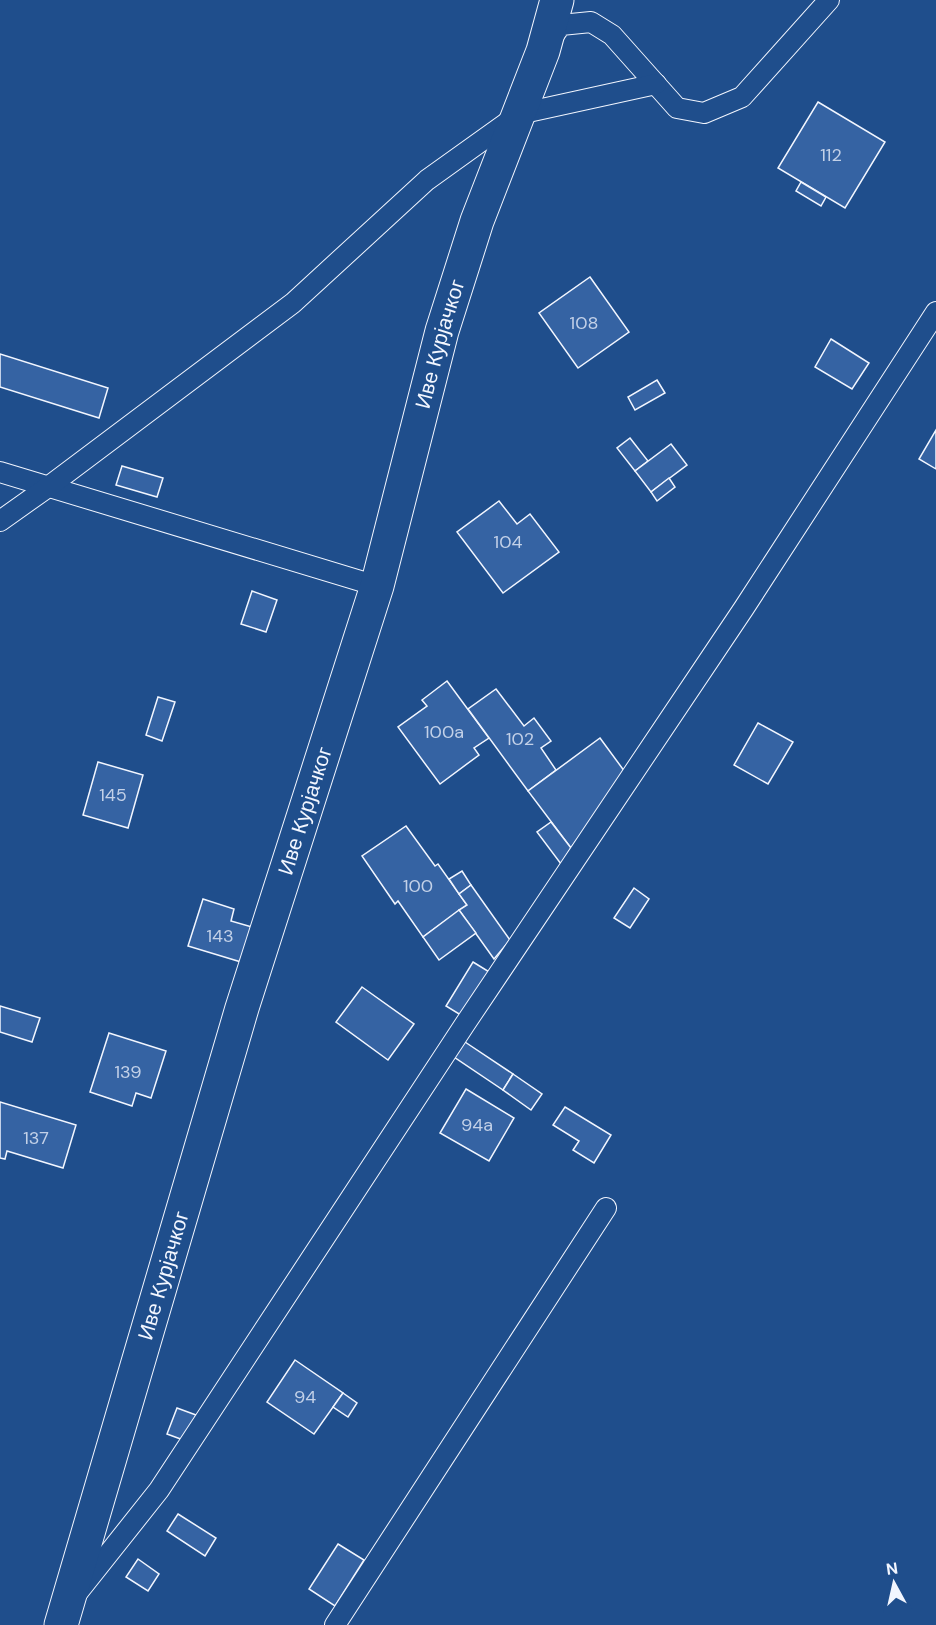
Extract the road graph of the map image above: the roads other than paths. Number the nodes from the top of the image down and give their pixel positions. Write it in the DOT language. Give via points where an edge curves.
graph roads {
  1 [pos="557,0"];
  2 [pos="829,0"];
  3 [pos="543,51"];
  4 [pos="656,84"];
  5 [pos="519,114"];
  6 [pos="936,312"];
  7 [pos="0,472"];
  8 [pos="48,487"];
  9 [pos="0,521"];
  10 [pos="377,586"];
  11 [pos="606,1208"];
  12 [pos="65,1614"];
  13 [pos="335,1625"];
  1 -- 3 [label="street, Иве Курјачког"];
  2 -- 4 [label="lane" via="741,96 704,113 677,108"];
  3 -- 4 [label="lane" via="561,25 591,22 612,34"];
  3 -- 5 [label="street, Иве Курјачког"];
  4 -- 5 [label="lane"];
  5 -- 8 [label="lane" via="427,180 293,303"];
  5 -- 10 [label="street, Иве Курјачког" via="477,221 442,331"];
  6 -- 12 [label="lane" via="159,1490"];
  7 -- 8 [label="lane"];
  8 -- 9 [label="lane"];
  8 -- 10 [label="lane"];
  10 -- 12 [label="street, Иве Курјачког" via="242,1008"];
  11 -- 13 [label="lane"];
}
